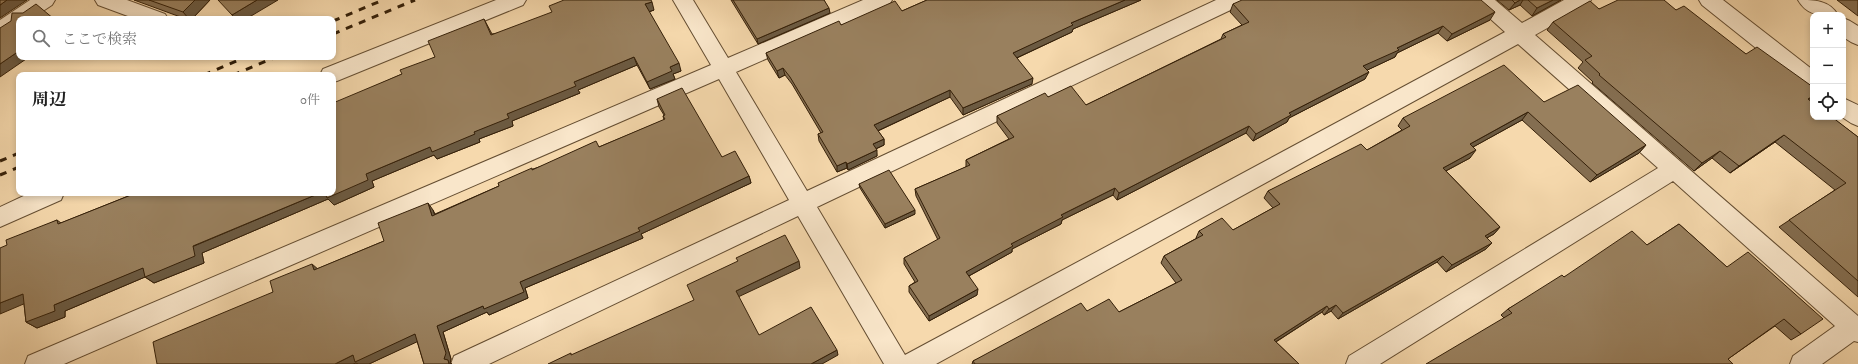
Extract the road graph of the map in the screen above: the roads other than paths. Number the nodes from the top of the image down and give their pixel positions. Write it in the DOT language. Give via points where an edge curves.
graph roads {
  1 [pos="45,0"];
  2 [pos="105,0"];
  3 [pos="516,0"];
  4 [pos="682,0"];
  5 [pos="882,0"];
  6 [pos="1234,0"];
  7 [pos="1482,0"];
  8 [pos="1581,0"];
  9 [pos="1709,0"];
  10 [pos="1808,0"];
  11 [pos="1824,12"];
  12 [pos="21,16"];
  13 [pos="150,16"];
  14 [pos="16,19"];
  15 [pos="1846,28"];
  16 [pos="0,30"];
  17 [pos="1519,33"];
  18 [pos="1858,37"];
  19 [pos="723,67"];
  20 [pos="336,73"];
  21 [pos="1810,80"];
  22 [pos="1846,108"];
  23 [pos="1858,117"];
  24 [pos="1674,169"];
  25 [pos="46,196"];
  26 [pos="803,204"];
  27 [pos="0,217"];
  28 [pos="1856,329"];
  29 [pos="37,364"];
  30 [pos="463,364"];
  31 [pos="897,364"];
  32 [pos="913,364"];
  33 [pos="1358,364"];
  34 [pos="1802,364"];
  1 -- 12 [label="street"];
  2 -- 13 [label="street"];
  3 -- 20 [label="street"];
  4 -- 19 [label="street"];
  5 -- 19 [label="street"];
  6 -- 26 [label="street"];
  7 -- 17 [label="street"];
  8 -- 17 [label="street"];
  9 -- 21 [label="street"];
  10 -- 11 [label="street"];
  14 -- 16 [label="street"];
  15 -- 18 [label="street"];
  17 -- 24 [label="street"];
  17 -- 32 [label="street"];
  19 -- 26 [label="street"];
  19 -- 29 [label="street"];
  22 -- 23 [label="street"];
  24 -- 28 [label="street"];
  24 -- 33 [label="street"];
  25 -- 27 [label="street"];
  26 -- 30 [label="street"];
  26 -- 31 [label="street"];
  28 -- 34 [label="street"];
}
